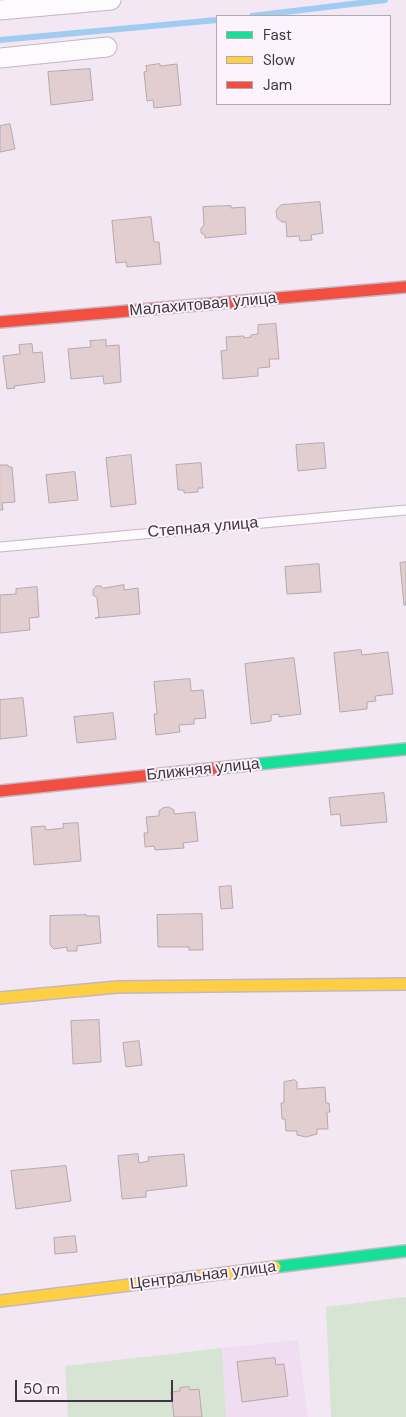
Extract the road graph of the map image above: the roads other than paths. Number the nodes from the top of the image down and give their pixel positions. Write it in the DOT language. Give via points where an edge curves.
graph roads {
  1 [pos="111,0"];
  2 [pos="0,10"];
  3 [pos="107,47"];
  4 [pos="0,58"];
  5 [pos="406,287"];
  6 [pos="0,322"];
  7 [pos="406,510"];
  8 [pos="0,547"];
  9 [pos="406,749"];
  10 [pos="0,791"];
  11 [pos="406,984"];
  12 [pos="0,998"];
  13 [pos="406,1251"];
  14 [pos="0,1301"];
  1 -- 2 [label="street"];
  3 -- 4 [label="street"];
  5 -- 6 [label="street, Малахитовая улица"];
  7 -- 8 [label="lane, Степная улица"];
  9 -- 10 [label="street, Ближняя улица"];
  11 -- 12 [label="street" via="117,987"];
  13 -- 14 [label="street, Центральная улица"];
}
